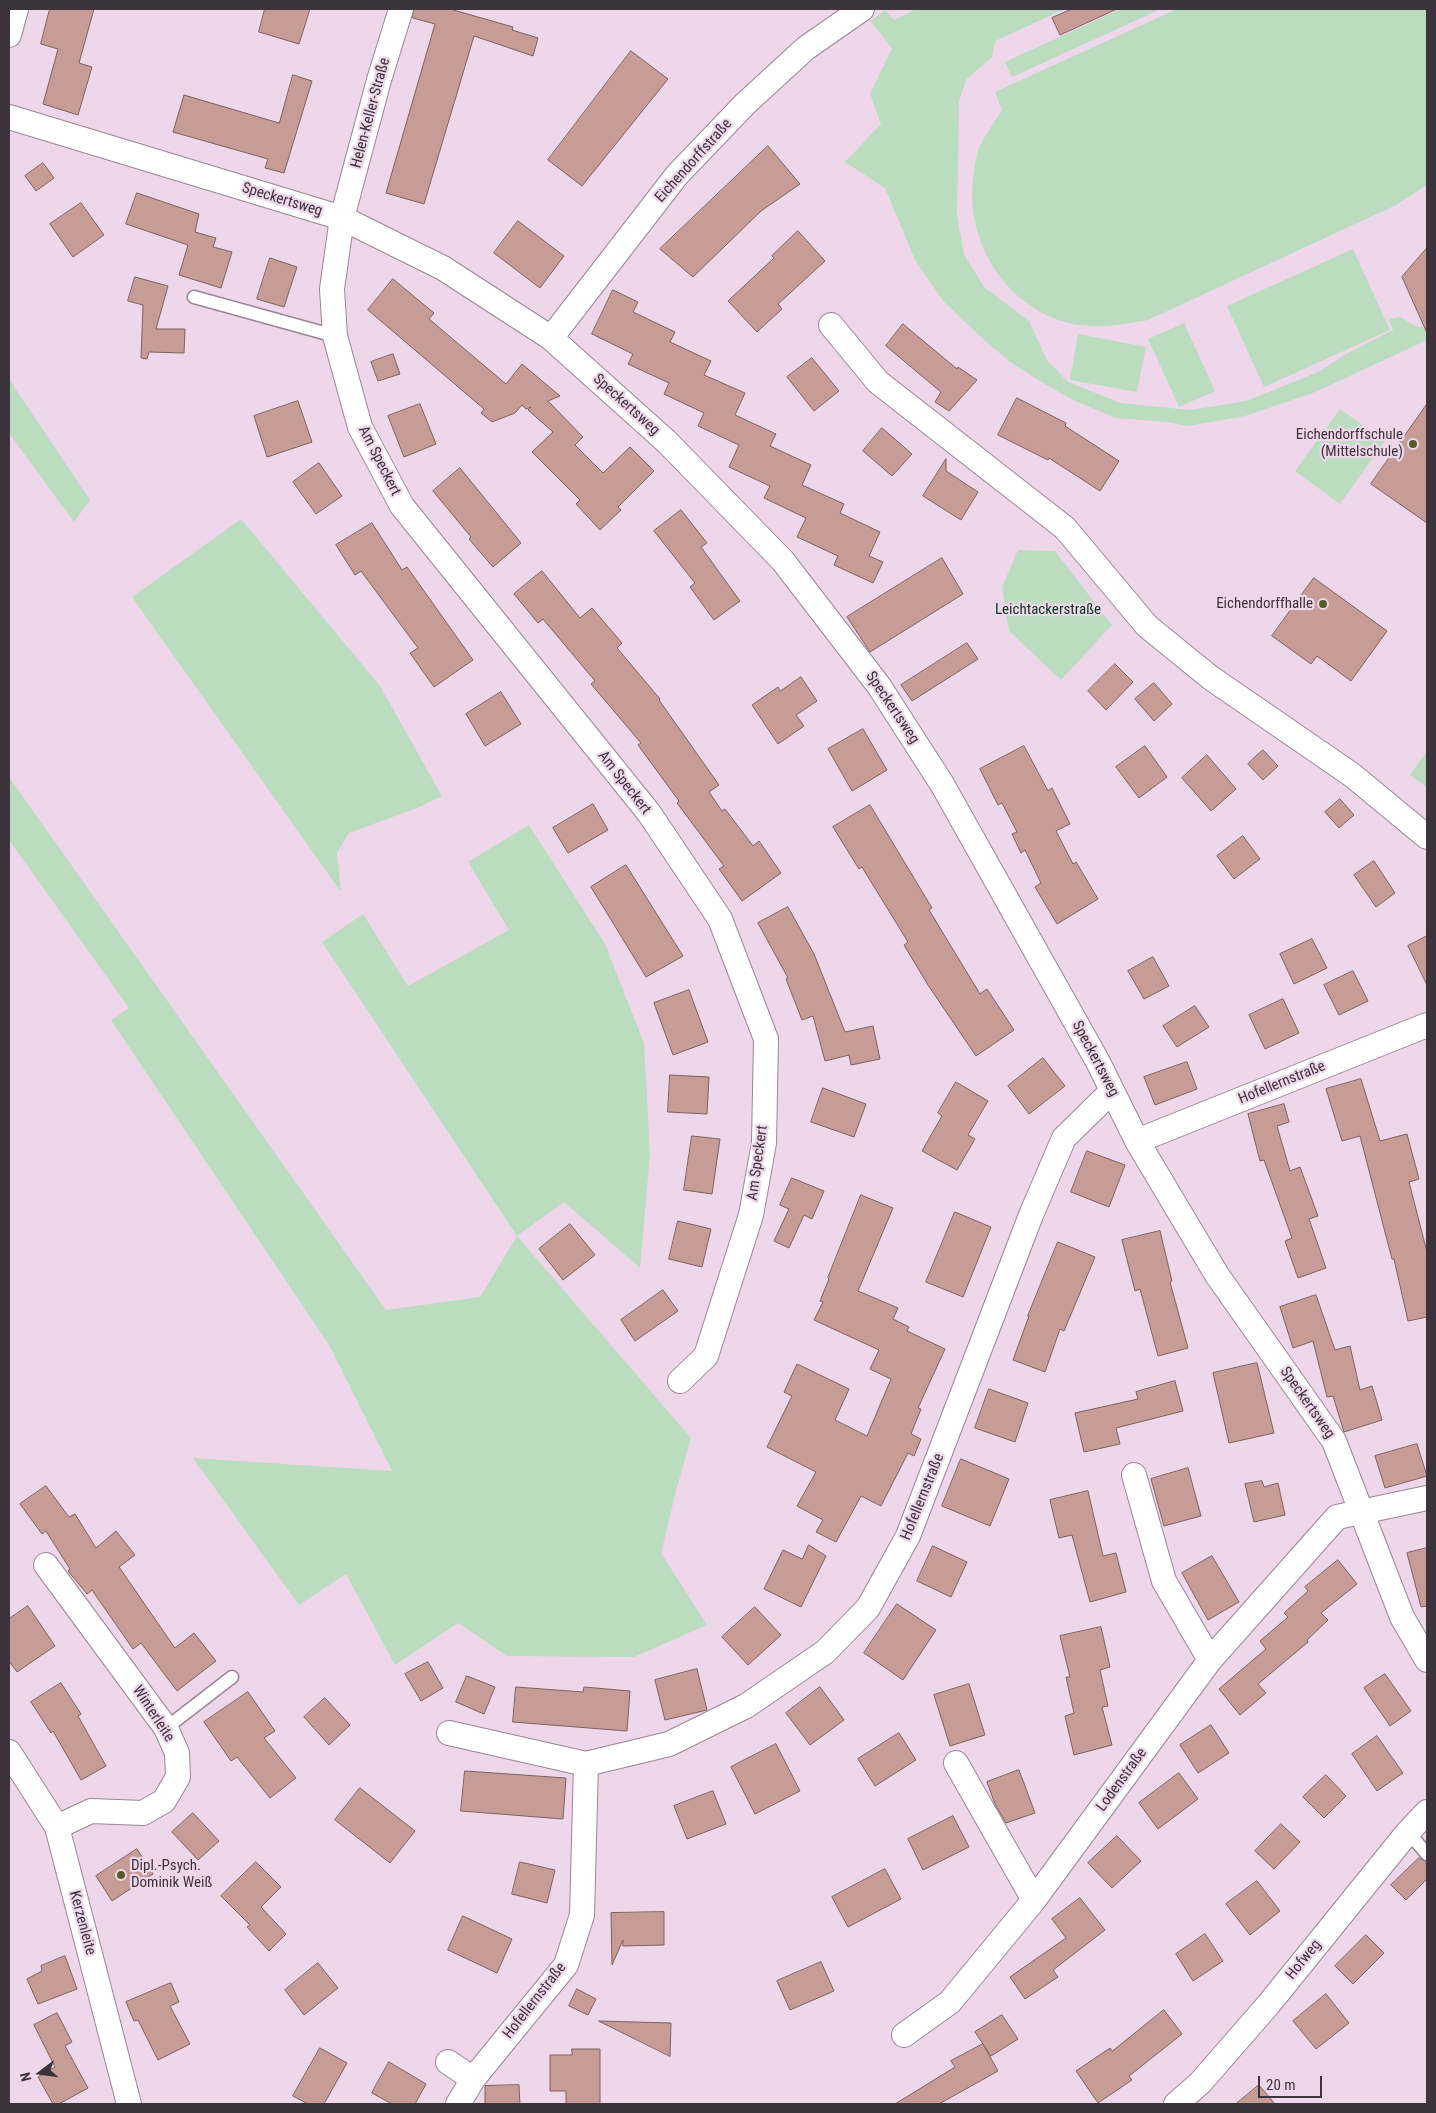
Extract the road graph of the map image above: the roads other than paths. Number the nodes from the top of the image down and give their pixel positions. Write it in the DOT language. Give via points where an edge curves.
graph roads {
  1 [pos="16,9"];
  2 [pos="401,9"];
  3 [pos="862,9"];
  4 [pos="9,35"];
  5 [pos="9,117"];
  6 [pos="342,218"];
  7 [pos="194,297"];
  8 [pos="831,326"];
  9 [pos="335,336"];
  10 [pos="551,338"];
  11 [pos="1427,837"];
  12 [pos="1427,1025"];
  13 [pos="1112,1091"];
  14 [pos="1137,1141"];
  15 [pos="680,1381"];
  16 [pos="1134,1475"];
  17 [pos="1427,1498"];
  18 [pos="1360,1512"];
  19 [pos="46,1565"];
  20 [pos="1210,1660"];
  21 [pos="1427,1660"];
  22 [pos="232,1677"];
  23 [pos="166,1728"];
  24 [pos="449,1733"];
  25 [pos="9,1752"];
  26 [pos="956,1763"];
  27 [pos="586,1764"];
  28 [pos="1427,1812"];
  29 [pos="57,1827"];
  30 [pos="1408,1832"];
  31 [pos="1427,1854"];
  32 [pos="1034,1900"];
  33 [pos="904,2035"];
  34 [pos="448,2062"];
  35 [pos="473,2079"];
  36 [pos="129,2104"];
  37 [pos="458,2104"];
  38 [pos="1176,2104"];
  1 -- 4 [label="street"];
  2 -- 6 [label="street, Helen-Keller-Straße"];
  3 -- 10 [label="street, Eichendorffstraße" via="806,48 745,104 677,175"];
  5 -- 6 [label="street, Speckertsweg"];
  6 -- 9 [label="street, Am Speckert" via="332,289"];
  6 -- 10 [label="street, Speckertsweg" via="443,268"];
  7 -- 9 [label="lane"];
  8 -- 11 [label="street" via="878,382 1065,528 1147,626 1210,678 1352,775"];
  9 -- 15 [label="street, Am Speckert" via="360,427 402,506 649,813 720,919 766,1039 764,1144 751,1215 706,1356"];
  10 -- 13 [label="street, Speckertsweg" via="667,442 783,561 879,686 942,784"];
  12 -- 14 [label="street, Hofellernstraße"];
  13 -- 14 [label="street, Speckertsweg"];
  13 -- 27 [label="street, Hofellernstraße" via="1064,1138 1031,1214 908,1536 868,1608 825,1652 746,1706 669,1744"];
  14 -- 18 [label="street, Speckertsweg" via="1217,1275 1334,1441"];
  16 -- 20 [label="street" via="1164,1581"];
  17 -- 18 [label="street, Lodenstraße"];
  18 -- 20 [label="street, Lodenstraße" via="1337,1517"];
  18 -- 21 [label="street, Speckertsweg" via="1402,1617"];
  19 -- 23 [label="street, Winterleite"];
  20 -- 32 [label="street, Lodenstraße"];
  22 -- 23 [label="lane"];
  23 -- 29 [label="street, Winterleite" via="177,1753 178,1777 164,1802 143,1813 91,1811"];
  24 -- 27 [label="street, Hofellernstraße"];
  25 -- 29 [label="street, Kerzenleite"];
  26 -- 32 [label="street"];
  27 -- 35 [label="street, Hofellernstraße" via="582,1915 566,1965"];
  28 -- 30 [label="street, Hofweg"];
  29 -- 36 [label="street, Kerzenleite"];
  30 -- 31 [label="lane"];
  30 -- 38 [label="street, Hofweg" via="1268,2006 1200,2083"];
  32 -- 33 [label="street, Lodenstraße" via="950,2002"];
  34 -- 35 [label="street"];
  35 -- 37 [label="street, Hofellernstraße"];
}
